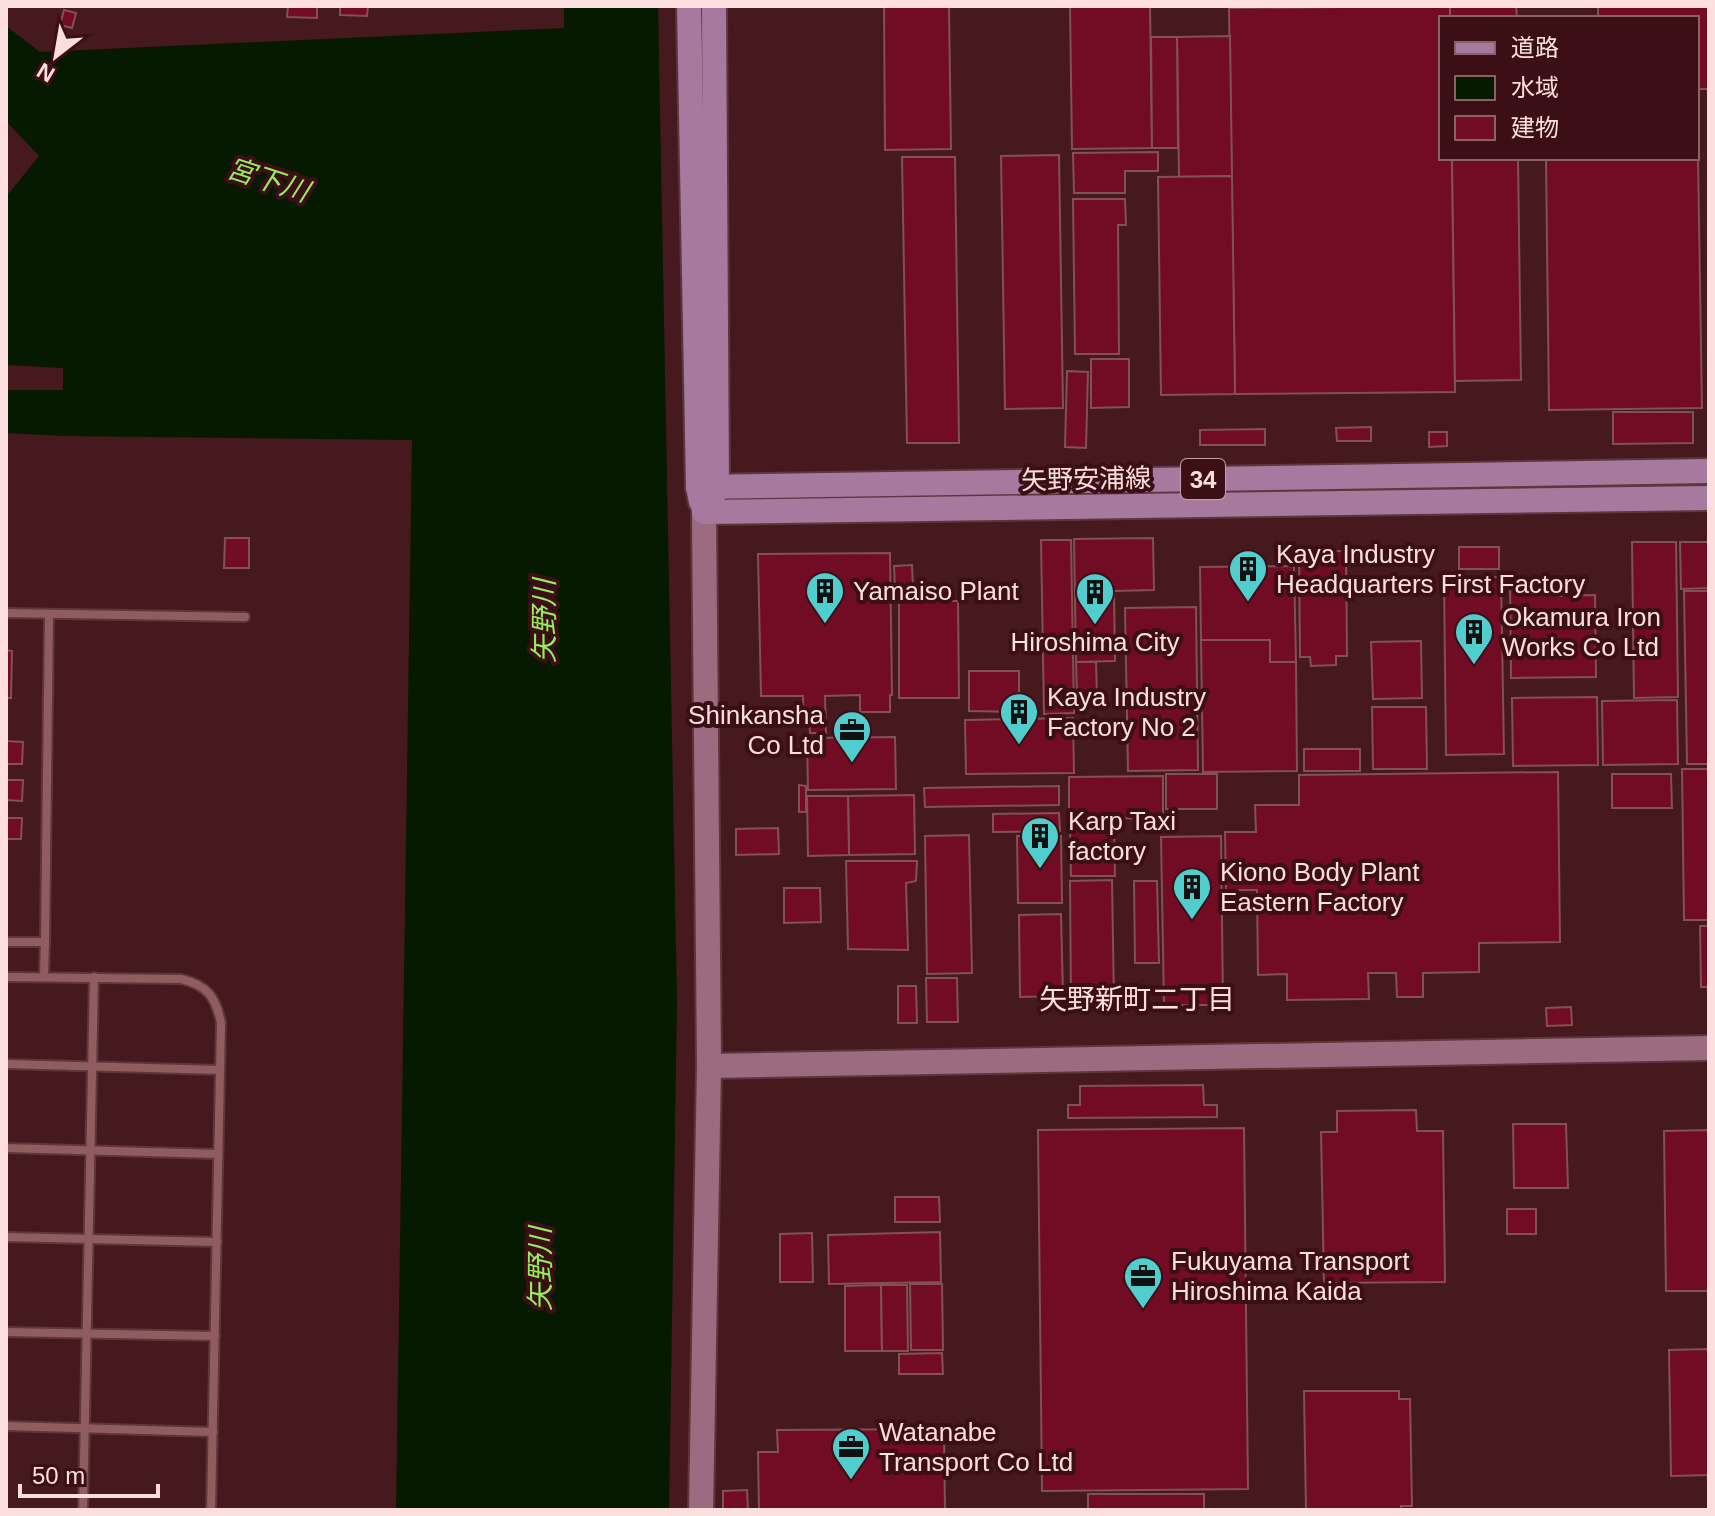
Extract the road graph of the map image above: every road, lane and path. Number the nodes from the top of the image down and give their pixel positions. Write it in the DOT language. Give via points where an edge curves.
graph roads {
  1 [pos="689,6"];
  2 [pos="714,6"];
  3 [pos="1709,471"];
  4 [pos="707,488"];
  5 [pos="1709,498"];
  6 [pos="704,512"];
  7 [pos="6,613"];
  8 [pos="49,614"];
  9 [pos="245,617"];
  10 [pos="6,942"];
  11 [pos="45,942"];
  12 [pos="44,976"];
  13 [pos="6,977"];
  14 [pos="94,977"];
  15 [pos="1709,1048"];
  16 [pos="6,1064"];
  17 [pos="92,1066"];
  18 [pos="709,1066"];
  19 [pos="220,1070"];
  20 [pos="6,1148"];
  21 [pos="91,1151"];
  22 [pos="218,1154"];
  23 [pos="6,1237"];
  24 [pos="89,1239"];
  25 [pos="217,1242"];
  26 [pos="6,1332"];
  27 [pos="87,1333"];
  28 [pos="215,1336"];
  29 [pos="6,1426"];
  30 [pos="85,1428"];
  31 [pos="213,1432"];
  32 [pos="83,1510"];
  33 [pos="211,1510"];
  34 [pos="701,1510"];
  1 -- 4 [label="main road"];
  2 -- 4 [label="main road"];
  3 -- 4 [label="main road, 矢野安浦線 / 34"];
  4 -- 6 [label="main road"];
  5 -- 6 [label="main road, 矢野安浦線 / 34"];
  6 -- 18 [label="street"];
  7 -- 8 [label="lane"];
  8 -- 9 [label="lane"];
  8 -- 11 [label="lane"];
  10 -- 11 [label="lane"];
  11 -- 12 [label="lane"];
  12 -- 13 [label="lane"];
  12 -- 14 [label="lane"];
  14 -- 17 [label="lane"];
  14 -- 19 [label="lane" via="195,982 218,1007"];
  15 -- 18 [label="street"];
  16 -- 17 [label="lane"];
  17 -- 19 [label="lane"];
  17 -- 21 [label="lane"];
  18 -- 34 [label="street"];
  19 -- 22 [label="lane"];
  20 -- 21 [label="lane"];
  21 -- 22 [label="lane"];
  21 -- 24 [label="lane"];
  22 -- 25 [label="lane"];
  23 -- 24 [label="lane"];
  24 -- 25 [label="lane"];
  24 -- 27 [label="lane"];
  25 -- 28 [label="lane"];
  26 -- 27 [label="lane"];
  27 -- 28 [label="lane"];
  27 -- 30 [label="lane"];
  28 -- 31 [label="lane"];
  29 -- 30 [label="lane"];
  30 -- 31 [label="lane"];
  30 -- 32 [label="lane"];
  31 -- 33 [label="lane"];
}
